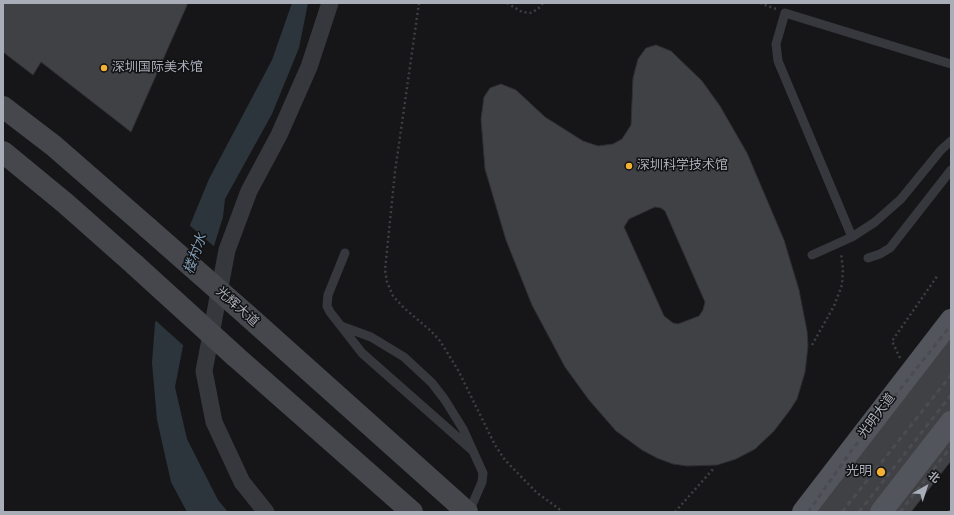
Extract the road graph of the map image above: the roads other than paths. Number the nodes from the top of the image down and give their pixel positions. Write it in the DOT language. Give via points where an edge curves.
graph roads {
  1 [pos="330,3"];
  2 [pos="951,64"];
  3 [pos="3,107"];
  4 [pos="951,141"];
  5 [pos="3,152"];
  6 [pos="951,170"];
  7 [pos="852,237"];
  8 [pos="345,253"];
  9 [pos="812,254"];
  10 [pos="868,258"];
  11 [pos="951,320"];
  12 [pos="341,326"];
  13 [pos="951,422"];
  14 [pos="472,450"];
  15 [pos="266,512"];
  16 [pos="412,512"];
  17 [pos="468,512"];
  18 [pos="803,512"];
  19 [pos="881,512"];
  1 -- 15 [label="street" via="309,67 279,135 249,191 227,250 204,371 214,422 242,482"];
  2 -- 7 [label="lane" via="785,13 776,44 778,61"];
  3 -- 17 [label="main road, 光辉大道, bridge" via="54,146"];
  4 -- 7 [label="lane" via="940,150 901,199"];
  5 -- 16 [label="main road, bridge" via="66,203"];
  6 -- 10 [label="lane" via="890,248"];
  7 -- 9 [label="lane"];
  8 -- 12 [label="lane" via="329,289 327,301 330,312"];
  11 -- 18 [label="main road, 光明大道"];
  12 -- 14 [label="lane" via="362,352"];
  12 -- 14 [label="lane" via="384,343 422,373 463,429"];
  13 -- 19 [label="main road"];
  14 -- 17 [label="lane" via="483,477"];
}
